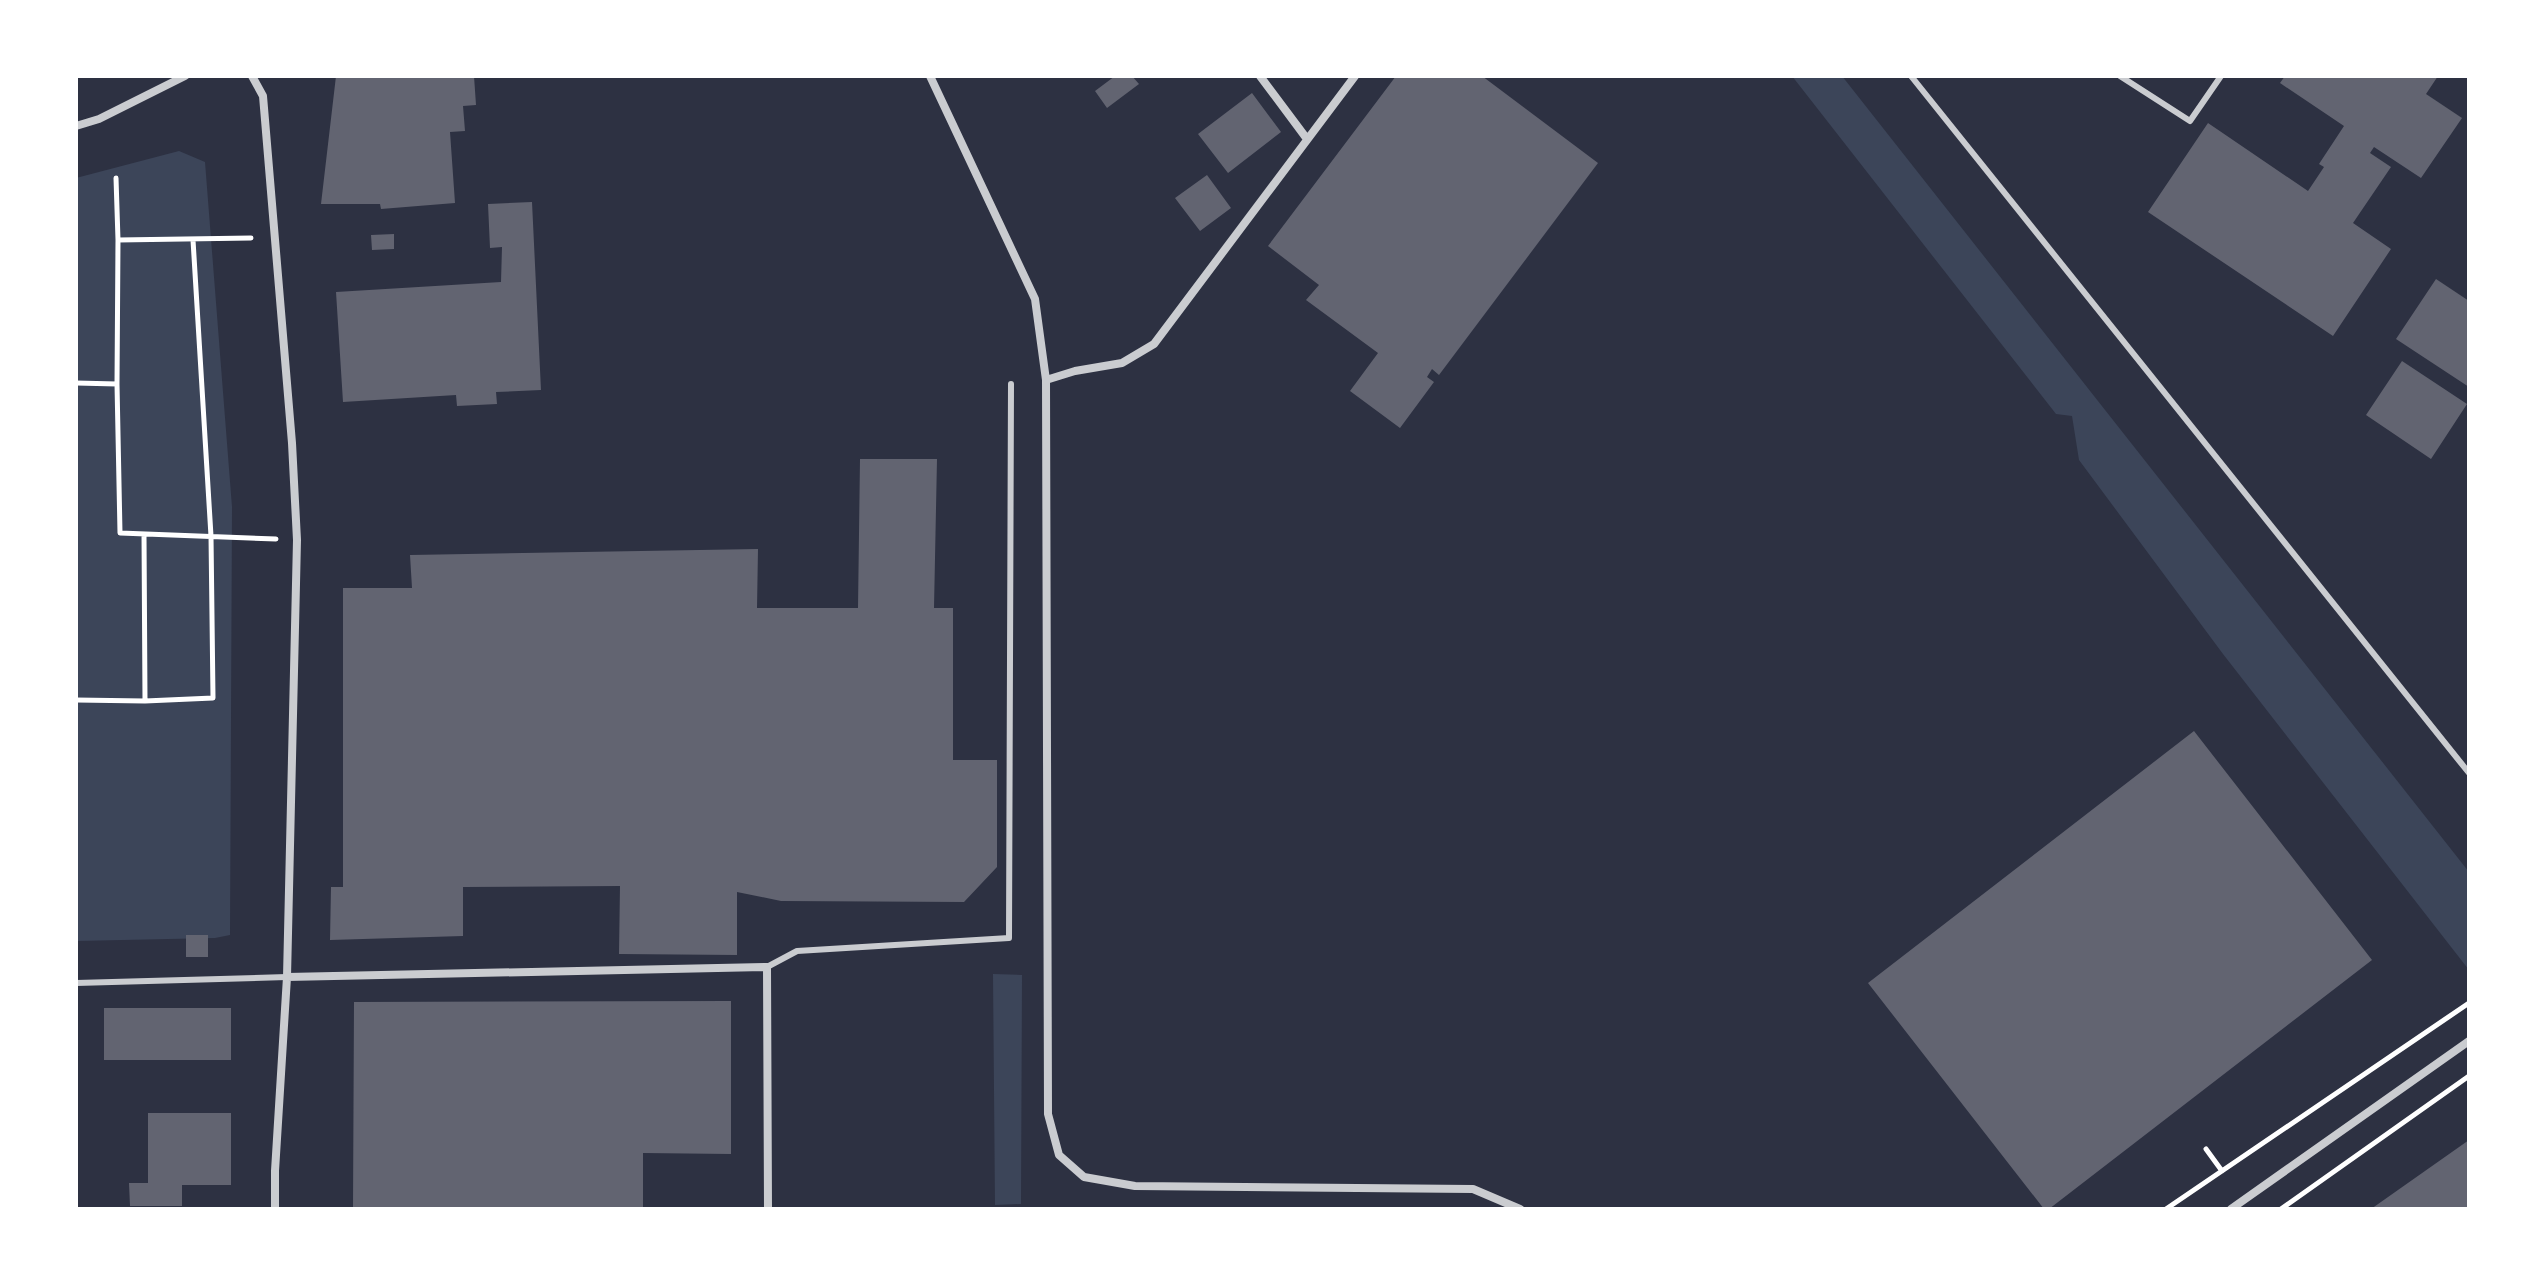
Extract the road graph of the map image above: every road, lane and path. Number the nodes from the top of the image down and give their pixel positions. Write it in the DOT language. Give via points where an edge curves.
graph roads {
  1 [pos="185,76"];
  2 [pos="252,76"];
  3 [pos="930,76"];
  4 [pos="1260,76"];
  5 [pos="1355,76"];
  6 [pos="1911,76"];
  7 [pos="2120,76"];
  8 [pos="2221,76"];
  9 [pos="76,126"];
  10 [pos="1307,139"];
  11 [pos="116,178"];
  12 [pos="276,237"];
  13 [pos="118,240"];
  14 [pos="193,240"];
  15 [pos="1046,380"];
  16 [pos="76,383"];
  17 [pos="117,384"];
  18 [pos="1011,384"];
  19 [pos="144,534"];
  20 [pos="211,536"];
  21 [pos="297,540"];
  22 [pos="76,700"];
  23 [pos="145,701"];
  24 [pos="2469,773"];
  25 [pos="767,967"];
  26 [pos="287,977"];
  27 [pos="76,983"];
  28 [pos="2469,1003"];
  29 [pos="2469,1041"];
  30 [pos="2469,1076"];
  31 [pos="2206,1149"];
  32 [pos="2222,1171"];
  33 [pos="275,1209"];
  34 [pos="768,1209"];
  35 [pos="1520,1209"];
  36 [pos="2166,1209"];
  37 [pos="2231,1209"];
  38 [pos="2281,1209"];
  1 -- 9 [label="street"];
  2 -- 12 [label="street" via="263,96"];
  3 -- 15 [label="street" via="1035,299"];
  4 -- 10 [label="street"];
  5 -- 10 [label="street"];
  6 -- 24 [label="lane"];
  7 -- 8 [label="lane" via="2190,121"];
  10 -- 15 [label="street" via="1154,344 1122,363"];
  11 -- 13 [label="path"];
  12 -- 14 [label="path"];
  12 -- 21 [label="street"];
  13 -- 14 [label="path"];
  13 -- 17 [label="path"];
  14 -- 20 [label="path"];
  15 -- 35 [label="street" via="1048,1114 1059,1155 1084,1177 1135,1186 1473,1189"];
  16 -- 17 [label="path"];
  17 -- 19 [label="path" via="120,533"];
  18 -- 25 [label="lane" via="1009,938 797,951"];
  19 -- 20 [label="path"];
  19 -- 23 [label="path"];
  20 -- 21 [label="path"];
  20 -- 23 [label="path" via="213,698"];
  21 -- 26 [label="street"];
  22 -- 23 [label="path"];
  25 -- 26 [label="street"];
  25 -- 34 [label="street"];
  26 -- 27 [label="lane"];
  26 -- 33 [label="street"];
  28 -- 32 [label="path"];
  29 -- 37 [label="street"];
  30 -- 38 [label="path"];
  31 -- 32 [label="path"];
  32 -- 36 [label="path"];
}
